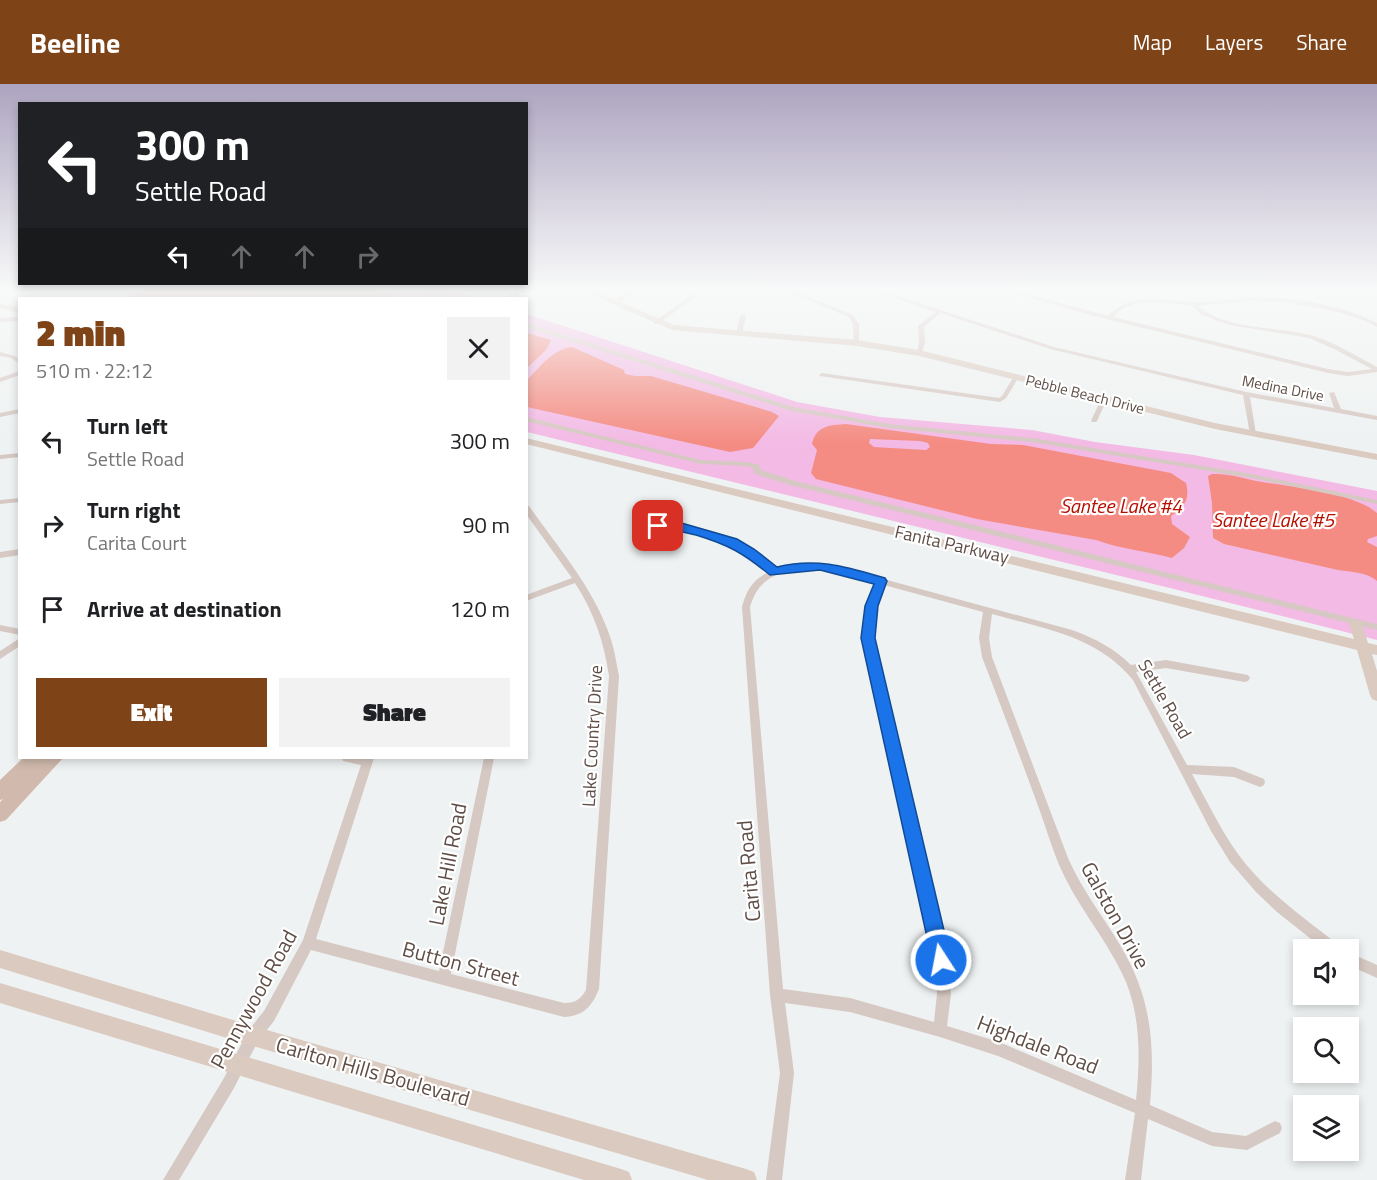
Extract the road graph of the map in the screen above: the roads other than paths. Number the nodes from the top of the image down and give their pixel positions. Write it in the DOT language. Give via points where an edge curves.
graph roads {
  1 [pos="577,341"];
  2 [pos="833,341"];
  3 [pos="922,341"];
  4 [pos="1031,341"];
  5 [pos="1205,341"];
  6 [pos="1321,341"];
  7 [pos="857,343"];
  8 [pos="919,353"];
  9 [pos="0,354"];
  10 [pos="18,361"];
  11 [pos="1377,369"];
  12 [pos="18,374"];
  13 [pos="822,375"];
  14 [pos="1016,377"];
  15 [pos="0,380"];
  16 [pos="1332,393"];
  17 [pos="1246,394"];
  18 [pos="1104,399"];
  19 [pos="18,411"];
  20 [pos="1338,411"];
  21 [pos="0,415"];
  22 [pos="1377,418"];
  23 [pos="528,419"];
  24 [pos="1094,421"];
  25 [pos="1253,434"];
  26 [pos="528,442"];
  27 [pos="18,455"];
  28 [pos="0,457"];
  29 [pos="1377,457"];
  30 [pos="18,500"];
  31 [pos="0,502"];
  32 [pos="1377,502"];
  33 [pos="528,511"];
  34 [pos="658,526"];
  35 [pos="18,552"];
  36 [pos="0,555"];
  37 [pos="775,572"];
  38 [pos="576,580"];
  39 [pos="881,581"];
  40 [pos="528,597"];
  41 [pos="988,610"];
  42 [pos="1356,624"];
  43 [pos="1377,627"];
  44 [pos="0,628"];
  45 [pos="18,632"];
  46 [pos="18,642"];
  47 [pos="1370,648"];
  48 [pos="0,656"];
  49 [pos="1129,669"];
  50 [pos="1245,678"];
  51 [pos="1377,695"];
  52 [pos="33,759"];
  53 [pos="53,759"];
  54 [pos="489,759"];
  55 [pos="368,760"];
  56 [pos="1184,769"];
  57 [pos="1260,782"];
  58 [pos="0,792"];
  59 [pos="0,814"];
  60 [pos="1322,939"];
  61 [pos="308,943"];
  62 [pos="0,959"];
  63 [pos="1359,963"];
  64 [pos="1377,972"];
  65 [pos="444,978"];
  66 [pos="593,989"];
  67 [pos="0,993"];
  68 [pos="777,995"];
  69 [pos="940,1030"];
  70 [pos="254,1036"];
  71 [pos="239,1063"];
  72 [pos="1142,1108"];
  73 [pos="1275,1128"];
  74 [pos="171,1180"];
  75 [pos="621,1180"];
  76 [pos="746,1180"];
  77 [pos="774,1180"];
  78 [pos="1133,1180"];
  1 -- 32 [label="street" via="792,410 889,426 1032,440 1252,476"];
  2 -- 7 [label="street, Pebble Beach Drive"];
  3 -- 8 [label="street"];
  4 -- 17 [label="street, Medina Drive"];
  5 -- 11 [label="street" via="1328,371 1348,374"];
  6 -- 11 [label="street"];
  7 -- 8 [label="street, Pebble Beach Drive"];
  8 -- 14 [label="street, Pebble Beach Drive"];
  9 -- 10 [label="street"];
  12 -- 15 [label="street"];
  13 -- 14 [label="street" via="1000,399"];
  14 -- 18 [label="street, Pebble Beach Drive"];
  16 -- 20 [label="street"];
  17 -- 20 [label="street, Medina Drive"];
  17 -- 25 [label="street"];
  18 -- 24 [label="street"];
  18 -- 25 [label="street, Pebble Beach Drive"];
  19 -- 21 [label="street"];
  20 -- 22 [label="street, Medina Drive"];
  23 -- 43 [label="street" via="701,462 747,464 761,473 794,483"];
  25 -- 29 [label="street, Pebble Beach Drive"];
  26 -- 47 [label="street, Fanita Parkway"];
  27 -- 28 [label="street"];
  30 -- 31 [label="street"];
  33 -- 38 [label="street, Lake Country Drive"];
  34 -- 37 [label="street" via="671,524 733,542"];
  35 -- 36 [label="street"];
  37 -- 39 [label="street, Settle Road" via="820,566"];
  37 -- 68 [label="street, Carita Road" via="756,585 746,607"];
  38 -- 40 [label="street"];
  38 -- 66 [label="street, Lake Country Drive" via="607,634 614,676"];
  39 -- 41 [label="street, Settle Road"];
  39 -- 69 [label="street" via="871,606 868,638 939,944 944,994"];
  41 -- 49 [label="street, Settle Road" via="1079,636 1106,649"];
  41 -- 72 [label="street, Galston Drive" via="984,638 987,657 1069,873 1125,966 1138,998 1146,1039"];
  42 -- 47 [label="street"];
  44 -- 45 [label="street"];
  46 -- 48 [label="street"];
  47 -- 51 [label="street"];
  49 -- 50 [label="street" via="1166,664"];
  49 -- 56 [label="street, Settle Road"];
  52 -- 58 [label="main road"];
  53 -- 59 [label="main road"];
  54 -- 65 [label="street, Lake Hill Road"];
  55 -- 61 [label="street, Pennywood Road"];
  56 -- 57 [label="street" via="1234,772"];
  56 -- 60 [label="street, Settle Road" via="1240,866 1281,908"];
  61 -- 65 [label="street, Button Street"];
  61 -- 70 [label="street, Pennywood Road"];
  62 -- 70 [label="street, Carlton Hills Boulevard"];
  63 -- 64 [label="street"];
  65 -- 66 [label="street, Button Street" via="564,1010 577,1010 586,1004"];
  67 -- 71 [label="street, Carlton Hills Boulevard"];
  68 -- 69 [label="street, Highdale Road" via="850,1005"];
  68 -- 77 [label="street, Carita Road" via="787,1073"];
  69 -- 72 [label="street, Highdale Road"];
  70 -- 71 [label="street, Pennywood Road"];
  70 -- 76 [label="street, Carlton Hills Boulevard"];
  71 -- 74 [label="street, Pennywood Road"];
  71 -- 75 [label="street, Carlton Hills Boulevard"];
  72 -- 73 [label="street, Highdale Road" via="1212,1139 1247,1143"];
  72 -- 78 [label="street, Galston Drive"];
}
